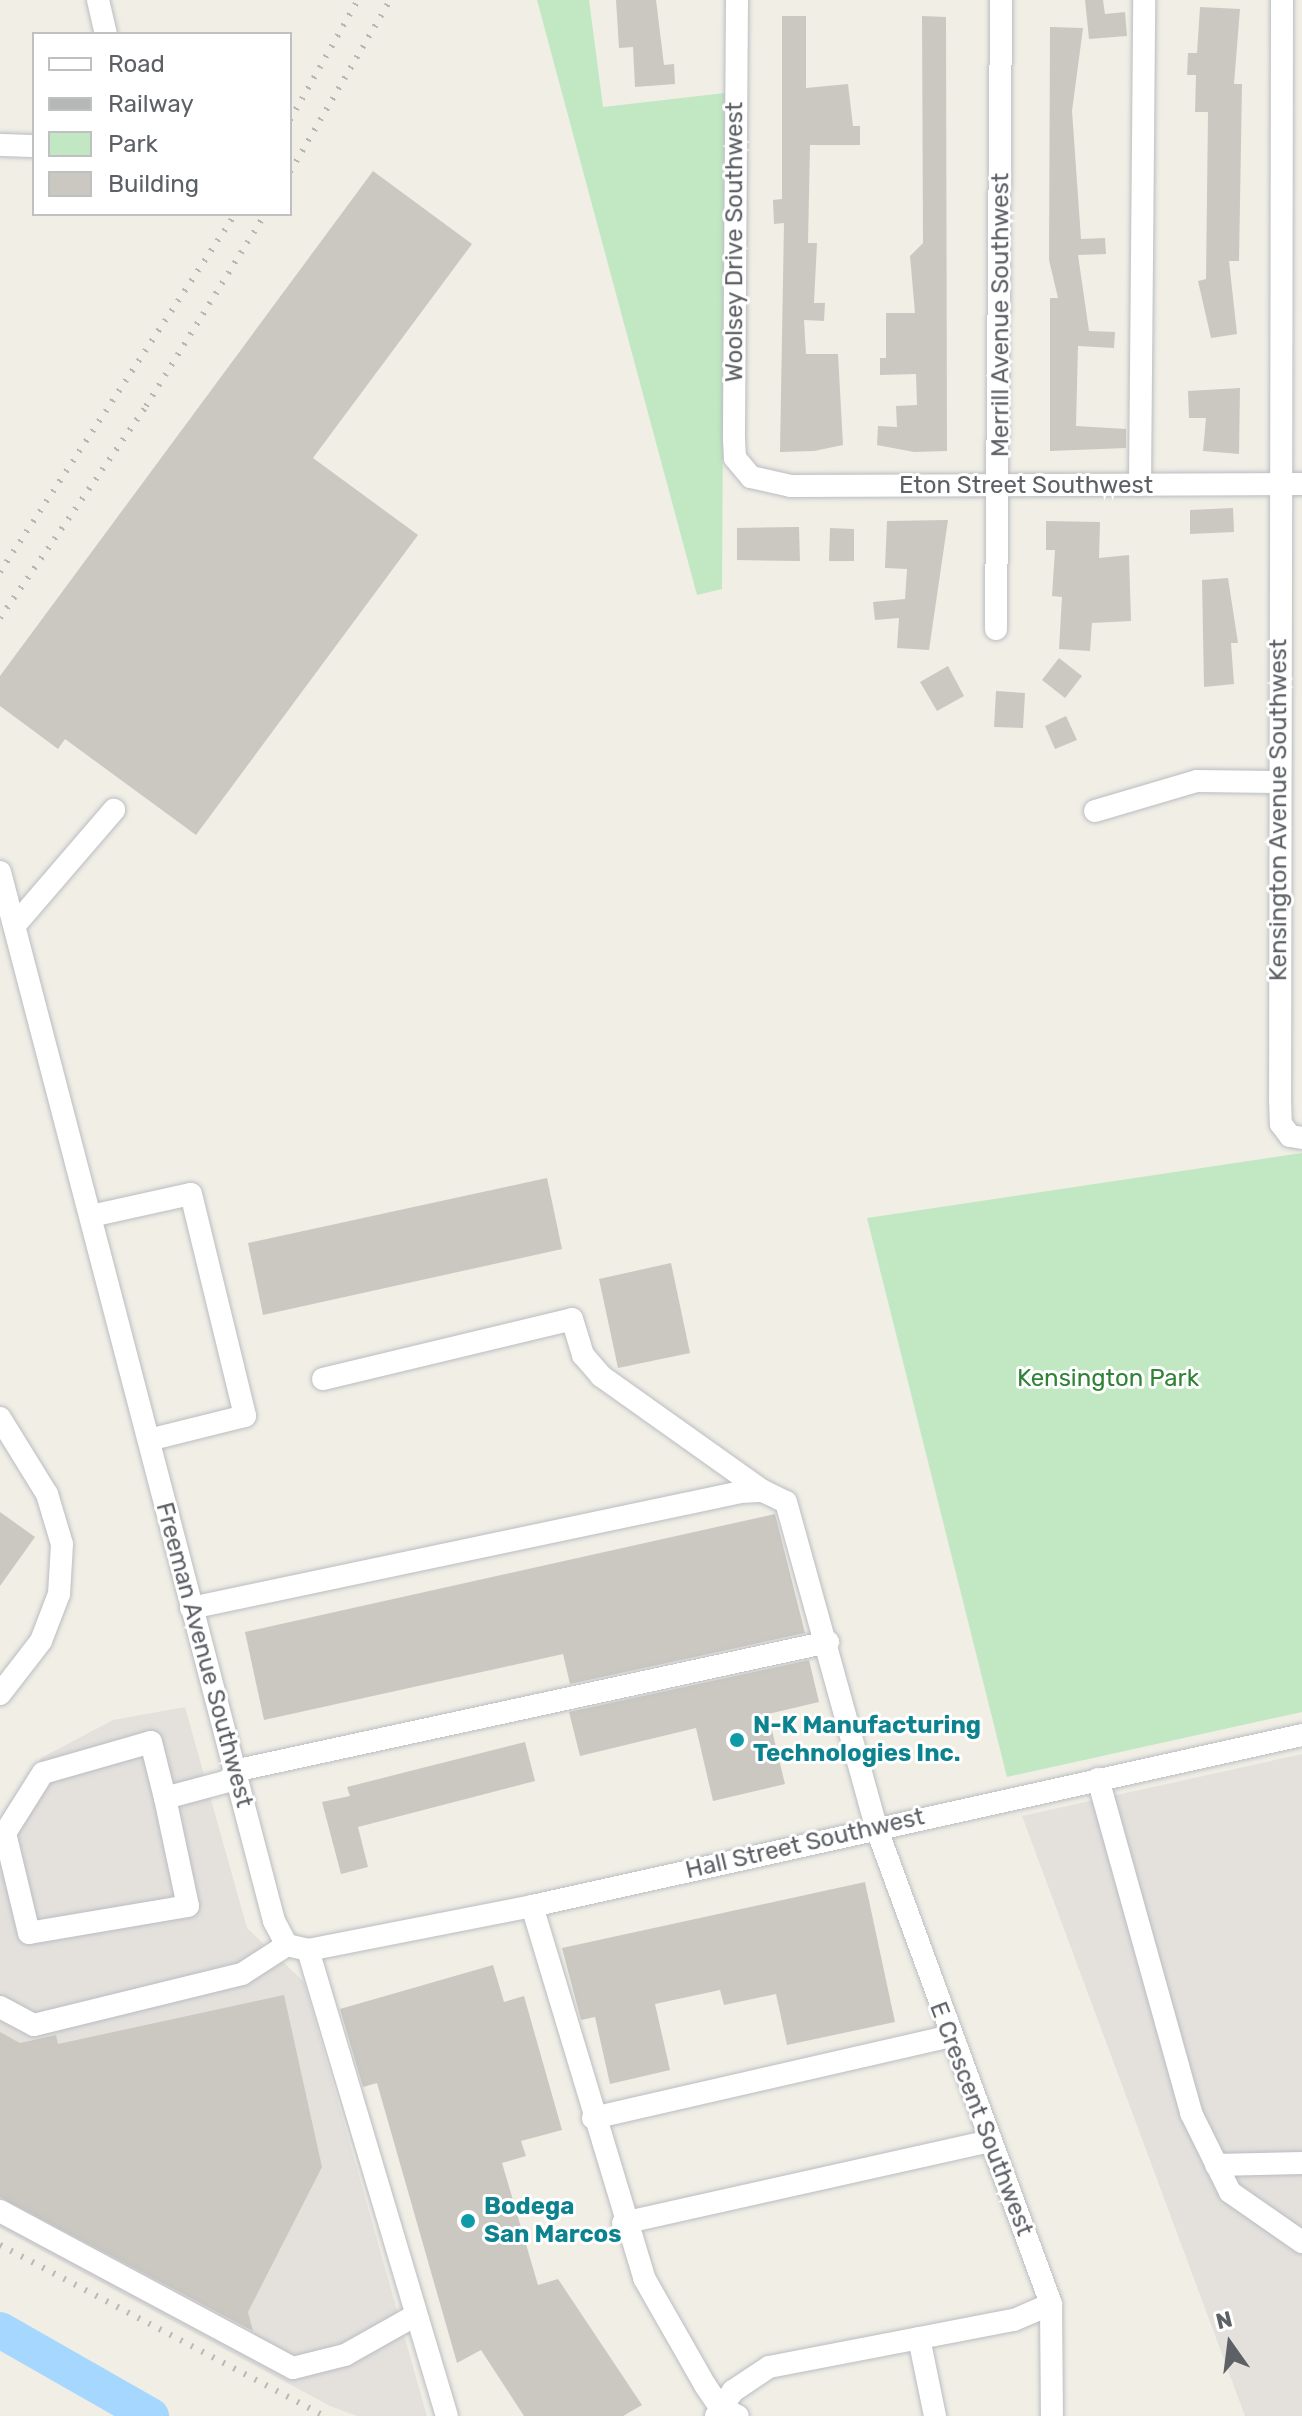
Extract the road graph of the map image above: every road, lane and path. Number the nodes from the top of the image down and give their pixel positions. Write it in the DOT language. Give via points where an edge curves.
graph roads {
  1 [pos="98,0"];
  2 [pos="737,0"];
  3 [pos="1001,0"];
  4 [pos="1144,0"];
  5 [pos="1282,0"];
  6 [pos="106,32"];
  7 [pos="0,145"];
  8 [pos="32,146"];
  9 [pos="751,477"];
  10 [pos="1293,484"];
  11 [pos="1140,485"];
  12 [pos="1001,487"];
  13 [pos="996,629"];
  14 [pos="1276,782"];
  15 [pos="114,810"];
  16 [pos="1095,811"];
  17 [pos="0,872"];
  18 [pos="15,925"];
  19 [pos="1296,1137"];
  20 [pos="91,1216"];
  21 [pos="323,1379"];
  22 [pos="0,1418"];
  23 [pos="149,1440"];
  24 [pos="763,1491"];
  25 [pos="191,1608"];
  26 [pos="828,1642"];
  27 [pos="0,1694"];
  28 [pos="1302,1735"];
  29 [pos="235,1775"];
  30 [pos="1098,1779"];
  31 [pos="165,1798"];
  32 [pos="876,1827"];
  33 [pos="532,1906"];
  34 [pos="297,1948"];
  35 [pos="0,2007"];
  36 [pos="948,2037"];
  37 [pos="593,2118"];
  38 [pos="989,2141"];
  39 [pos="1302,2163"];
  40 [pos="1216,2165"];
  41 [pos="0,2211"];
  42 [pos="623,2223"];
  43 [pos="1302,2242"];
  44 [pos="1051,2304"];
  45 [pos="416,2315"];
  46 [pos="919,2338"];
  47 [pos="725,2413"];
  48 [pos="1060,2414"];
  49 [pos="447,2416"];
  50 [pos="935,2416"];
  1 -- 6 [label="street"];
  2 -- 9 [label="street, Woolsey Drive Southwest" via="734,439 735,458"];
  3 -- 12 [label="street, Merrill Avenue Southwest"];
  4 -- 11 [label="street"];
  5 -- 10 [label="street, Kensington Avenue Southwest"];
  7 -- 8 [label="street"];
  9 -- 12 [label="street, Eton Street Southwest" via="791,486"];
  10 -- 11 [label="street, Eton Street Southwest"];
  10 -- 14 [label="street, Kensington Avenue Southwest"];
  11 -- 12 [label="street, Eton Street Southwest"];
  12 -- 13 [label="street, Merrill Avenue Southwest"];
  14 -- 16 [label="street" via="1197,781"];
  14 -- 19 [label="street, Kensington Avenue Southwest" via="1280,1099"];
  15 -- 18 [label="street"];
  17 -- 18 [label="street, Freeman Avenue Southwest"];
  18 -- 20 [label="street, Freeman Avenue Southwest"];
  20 -- 23 [label="street, Freeman Avenue Southwest"];
  20 -- 23 [label="street" via="191,1194 245,1416"];
  21 -- 24 [label="street, E Crescent Southwest" via="572,1319 583,1355 601,1376"];
  22 -- 27 [label="street" via="47,1494 62,1544 59,1594 41,1641"];
  23 -- 25 [label="street, Freeman Avenue Southwest"];
  24 -- 25 [label="street"];
  24 -- 26 [label="street, E Crescent Southwest" via="786,1502 796,1519"];
  25 -- 29 [label="street, Freeman Avenue Southwest"];
  26 -- 29 [label="street"];
  26 -- 32 [label="street, E Crescent Southwest"];
  28 -- 30 [label="street, Hall Street Southwest"];
  29 -- 31 [label="street"];
  29 -- 34 [label="street, Freeman Avenue Southwest"];
  30 -- 32 [label="street, Hall Street Southwest"];
  30 -- 40 [label="street" via="1158,2008 1191,2113"];
  31 -- 31 [label="street" via="151,1742 43,1773 5,1833 29,1933 188,1906"];
  32 -- 33 [label="street, Hall Street Southwest"];
  32 -- 36 [label="street, E Crescent Southwest"];
  33 -- 34 [label="street, Hall Street Southwest"];
  33 -- 37 [label="street"];
  34 -- 35 [label="street" via="242,1974 34,2025"];
  34 -- 45 [label="street, Freeman Avenue Southwest"];
  36 -- 37 [label="street"];
  36 -- 38 [label="street, E Crescent Southwest"];
  37 -- 42 [label="street"];
  38 -- 42 [label="street"];
  38 -- 44 [label="street, E Crescent Southwest"];
  39 -- 40 [label="street"];
  40 -- 43 [label="street" via="1230,2192"];
  41 -- 45 [label="street" via="293,2368 345,2355"];
  42 -- 47 [label="street" via="644,2278"];
  44 -- 46 [label="street" via="1023,2318"];
  44 -- 48 [label="street, E Crescent Southwest"];
  45 -- 49 [label="street, Freeman Avenue Southwest"];
  46 -- 47 [label="street" via="769,2367"];
  46 -- 50 [label="street"];
}
